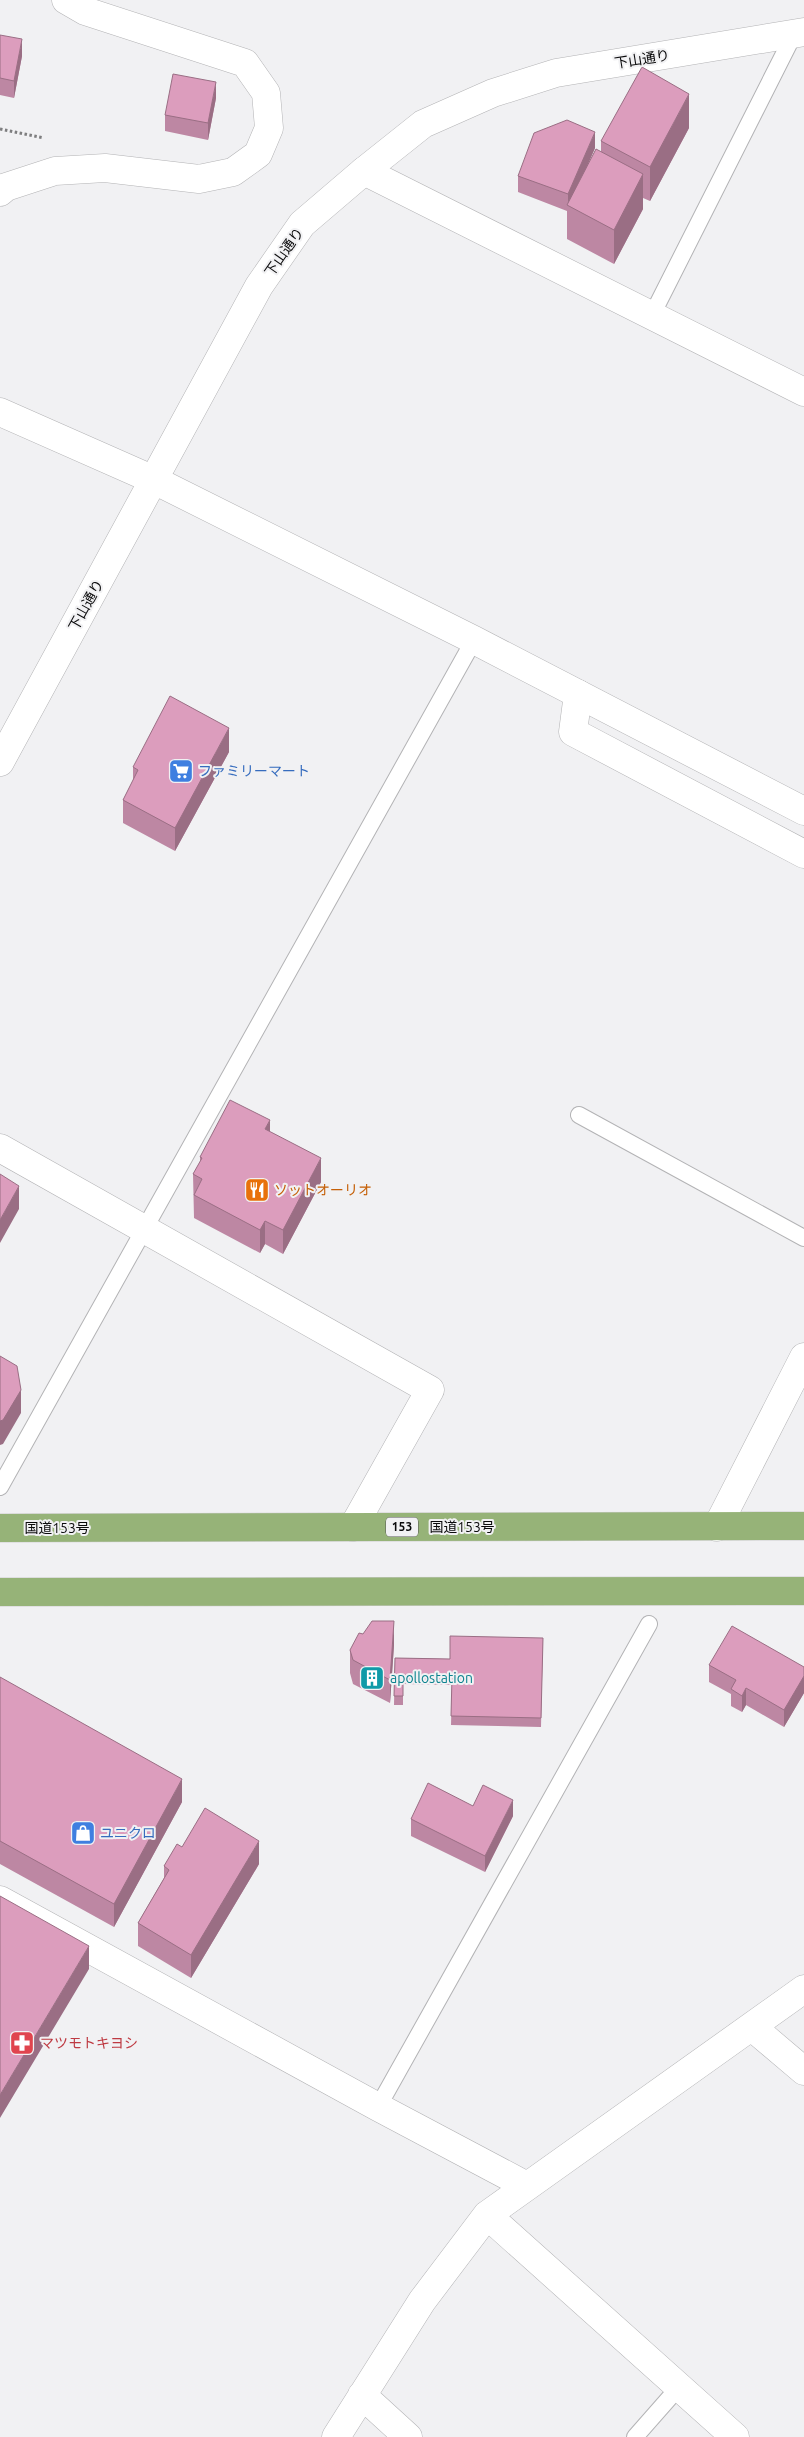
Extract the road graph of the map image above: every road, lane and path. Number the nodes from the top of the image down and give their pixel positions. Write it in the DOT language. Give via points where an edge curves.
graph roads {
  1 [pos="66,0"];
  2 [pos="799,33"];
  3 [pos="364,171"];
  4 [pos="0,192"];
  5 [pos="652,315"];
  6 [pos="804,392"];
  7 [pos="0,412"];
  8 [pos="154,480"];
  9 [pos="474,640"];
  10 [pos="578,694"];
  11 [pos="0,762"];
  12 [pos="804,811"];
  13 [pos="804,854"];
  14 [pos="579,1115"];
  15 [pos="0,1148"];
  16 [pos="145,1230"];
  17 [pos="804,1238"];
  18 [pos="804,1357"];
  19 [pos="0,1487"];
  20 [pos="804,1526"];
  21 [pos="717,1527"];
  22 [pos="0,1528"];
  23 [pos="353,1528"];
  24 [pos="804,1591"];
  25 [pos="0,1592"];
  26 [pos="649,1624"];
  27 [pos="0,1900"];
  28 [pos="804,1989"];
  29 [pos="752,2026"];
  30 [pos="804,2071"];
  31 [pos="378,2107"];
  32 [pos="527,2186"];
  33 [pos="487,2215"];
  34 [pos="679,2387"];
  35 [pos="362,2395"];
  36 [pos="336,2437"];
  37 [pos="408,2437"];
  38 [pos="635,2437"];
  39 [pos="735,2437"];
  1 -- 4 [label="street" via="85,11 245,63 266,92 270,128 258,154 233,172 199,179 105,168 55,171 6,187"];
  2 -- 3 [label="street, 下山通り" via="556,73 493,94 423,124"];
  2 -- 5 [label="lane"];
  3 -- 5 [label="street"];
  3 -- 8 [label="street, 下山通り" via="302,224 259,286"];
  5 -- 6 [label="street"];
  7 -- 8 [label="street"];
  8 -- 9 [label="street"];
  8 -- 11 [label="street, 下山通り"];
  9 -- 10 [label="street"];
  9 -- 16 [label="lane"];
  10 -- 12 [label="street"];
  10 -- 13 [label="street" via="573,732"];
  14 -- 17 [label="lane"];
  15 -- 16 [label="street"];
  16 -- 19 [label="lane"];
  16 -- 23 [label="street" via="430,1390"];
  18 -- 21 [label="street"];
  20 -- 21 [label="highway, 国道153号 / 153"];
  21 -- 23 [label="highway, 国道153号 / 153"];
  22 -- 23 [label="highway, 国道153号 / 153"];
  24 -- 25 [label="highway"];
  26 -- 31 [label="lane"];
  27 -- 31 [label="street"];
  28 -- 29 [label="street"];
  29 -- 30 [label="street"];
  29 -- 32 [label="street"];
  31 -- 32 [label="street"];
  32 -- 33 [label="street"];
  33 -- 34 [label="street"];
  33 -- 35 [label="street" via="422,2301"];
  34 -- 38 [label="lane"];
  34 -- 39 [label="street"];
  35 -- 36 [label="street"];
  35 -- 37 [label="street"];
}
